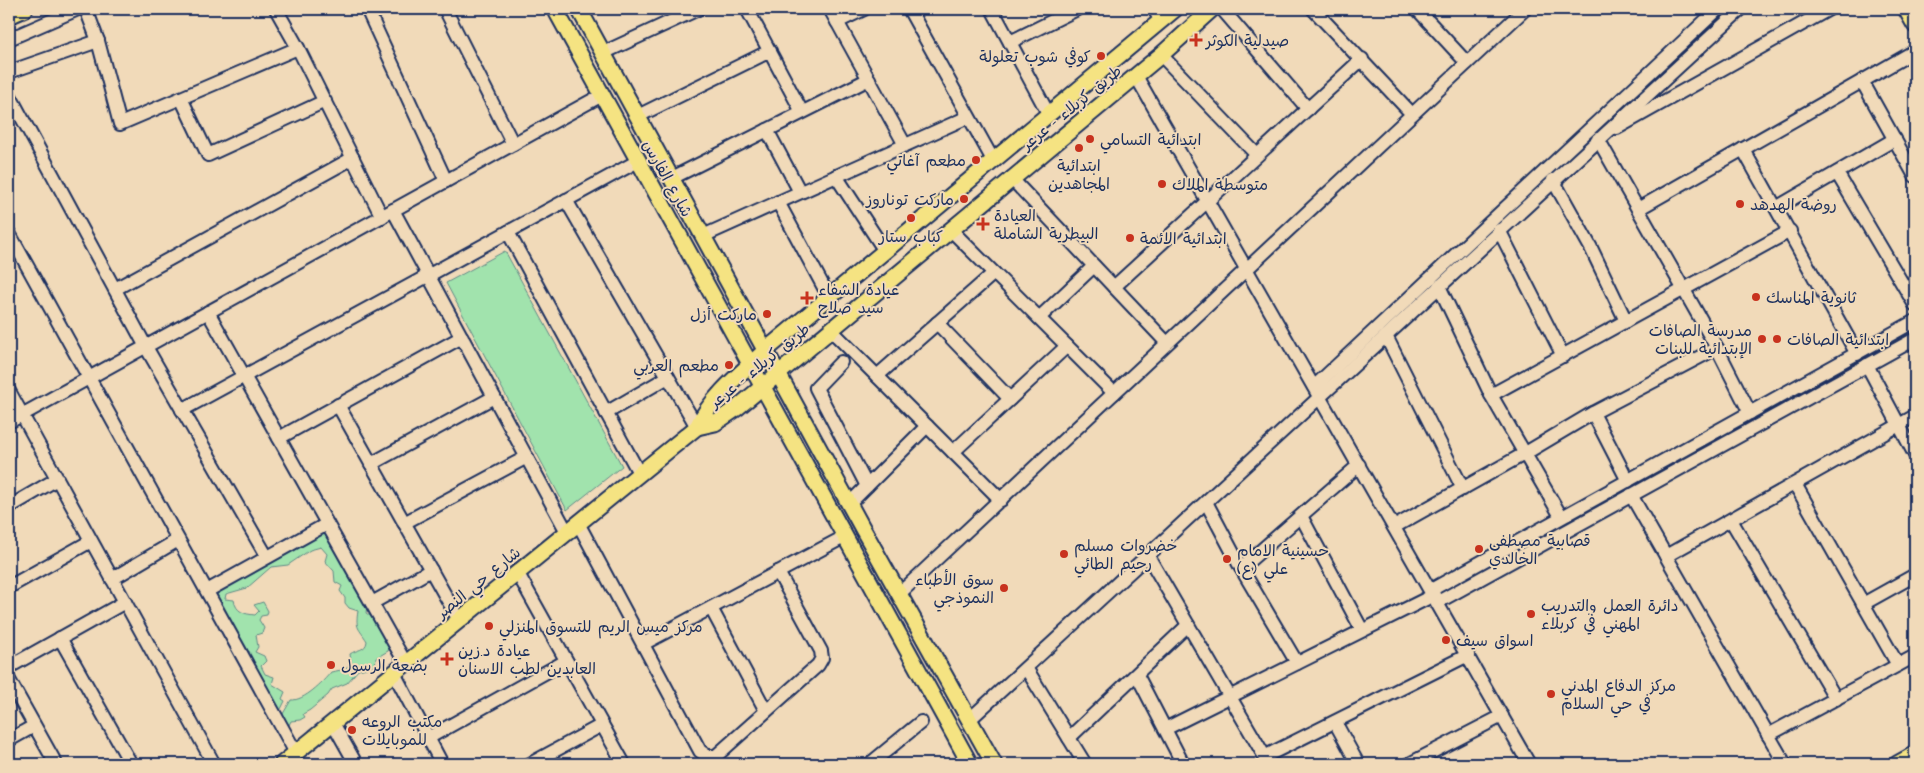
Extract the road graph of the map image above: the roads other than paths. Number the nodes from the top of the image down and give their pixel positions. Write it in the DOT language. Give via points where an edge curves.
graph roads {
  1 [pos="25,9"];
  2 [pos="78,9"];
  3 [pos="86,9"];
  4 [pos="276,9"];
  5 [pos="367,9"];
  6 [pos="445,9"];
  7 [pos="555,9"];
  8 [pos="579,9"];
  9 [pos="698,9"];
  10 [pos="748,9"];
  11 [pos="830,9"];
  12 [pos="864,9"];
  13 [pos="909,9"];
  14 [pos="992,9"];
  15 [pos="1175,9"];
  16 [pos="1212,9"];
  17 [pos="1222,9"];
  18 [pos="1314,9"];
  19 [pos="1417,9"];
  20 [pos="1525,9"];
  21 [pos="1718,9"];
  22 [pos="1741,9"];
  23 [pos="1829,9"];
  24 [pos="1906,9"];
  25 [pos="1070,10"];
  26 [pos="1157,15"];
  27 [pos="9,16"];
  28 [pos="837,22"];
  29 [pos="1915,25"];
  30 [pos="9,39"];
  31 [pos="98,40"];
  32 [pos="1010,42"];
  33 [pos="298,48"];
  34 [pos="1915,50"];
  35 [pos="770,51"];
  36 [pos="603,53"];
  37 [pos="1161,55"];
  38 [pos="1362,59"];
  39 [pos="1467,63"];
  40 [pos="9,72"];
  41 [pos="1136,76"];
  42 [pos="868,79"];
  43 [pos="1862,81"];
  44 [pos="9,94"];
  45 [pos="602,95"];
  46 [pos="181,98"];
  47 [pos="325,101"];
  48 [pos="1308,109"];
  49 [pos="802,112"];
  50 [pos="1050,114"];
  51 [pos="1412,114"];
  52 [pos="638,116"];
  53 [pos="968,117"];
  54 [pos="767,130"];
  55 [pos="1598,139"];
  56 [pos="1895,139"];
  57 [pos="513,144"];
  58 [pos="905,146"];
  59 [pos="1743,149"];
  60 [pos="1257,155"];
  61 [pos="353,158"];
  62 [pos="993,160"];
  63 [pos="638,161"];
  64 [pos="1837,173"];
  65 [pos="836,176"];
  66 [pos="1915,176"];
  67 [pos="672,178"];
  68 [pos="1011,178"];
  69 [pos="1553,180"];
  70 [pos="446,181"];
  71 [pos="800,192"];
  72 [pos="566,200"];
  73 [pos="1207,200"];
  74 [pos="778,202"];
  75 [pos="1776,208"];
  76 [pos="1638,209"];
  77 [pos="387,213"];
  78 [pos="950,229"];
  79 [pos="1499,230"];
  80 [pos="1790,231"];
  81 [pos="508,232"];
  82 [pos="9,233"];
  83 [pos="703,236"];
  84 [pos="885,251"];
  85 [pos="1094,266"];
  86 [pos="1247,269"];
  87 [pos="994,273"];
  88 [pos="428,276"];
  89 [pos="1439,286"];
  90 [pos="1114,287"];
  91 [pos="115,288"];
  92 [pos="1684,289"];
  93 [pos="829,297"];
  94 [pos="1915,305"];
  95 [pos="208,312"];
  96 [pos="1039,318"];
  97 [pos="1626,321"];
  98 [pos="1915,322"];
  99 [pos="751,323"];
  100 [pos="937,324"];
  101 [pos="728,325"];
  102 [pos="831,330"];
  103 [pos="783,336"];
  104 [pos="1386,336"];
  105 [pos="462,337"];
  106 [pos="1915,339"];
  107 [pos="1167,343"];
  108 [pos="1067,346"];
  109 [pos="146,347"];
  110 [pos="1717,348"];
  111 [pos="766,350"];
  112 [pos="802,353"];
  113 [pos="1857,354"];
  114 [pos="1562,356"];
  115 [pos="841,362"];
  116 [pos="750,365"];
  117 [pos="1867,365"];
  118 [pos="778,373"];
  119 [pos="244,376"];
  120 [pos="668,376"];
  121 [pos="878,376"];
  122 [pos="89,378"];
  123 [pos="762,387"];
  124 [pos="9,391"];
  125 [pos="1318,392"];
  126 [pos="1114,393"];
  127 [pos="1491,395"];
  128 [pos="494,396"];
  129 [pos="1010,399"];
  130 [pos="793,401"];
  131 [pos="338,405"];
  132 [pos="182,410"];
  133 [pos="606,413"];
  134 [pos="1593,413"];
  135 [pos="1750,413"];
  136 [pos="22,415"];
  137 [pos="1915,416"];
  138 [pos="9,422"];
  139 [pos="1900,425"];
  140 [pos="928,426"];
  141 [pos="697,427"];
  142 [pos="279,438"];
  143 [pos="814,440"];
  144 [pos="1698,442"];
  145 [pos="1686,448"];
  146 [pos="795,449"];
  147 [pos="954,452"];
  148 [pos="1524,454"];
  149 [pos="1704,455"];
  150 [pos="1915,455"];
  151 [pos="527,457"];
  152 [pos="1692,462"];
  153 [pos="371,464"];
  154 [pos="1360,465"];
  155 [pos="638,473"];
  156 [pos="57,479"];
  157 [pos="1628,481"];
  158 [pos="1795,484"];
  159 [pos="867,486"];
  160 [pos="1463,489"];
  161 [pos="1631,496"];
  162 [pos="1001,500"];
  163 [pos="1206,502"];
  164 [pos="849,504"];
  165 [pos="9,507"];
  166 [pos="1560,513"];
  167 [pos="1301,516"];
  168 [pos="1731,520"];
  169 [pos="404,523"];
  170 [pos="327,524"];
  171 [pos="1394,526"];
  172 [pos="573,527"];
  173 [pos="844,536"];
  174 [pos="178,540"];
  175 [pos="92,541"];
  176 [pos="1148,556"];
  177 [pos="1666,556"];
  178 [pos="267,557"];
  179 [pos="1241,568"];
  180 [pos="430,570"];
  181 [pos="518,572"];
  182 [pos="778,572"];
  183 [pos="1915,575"];
  184 [pos="112,578"];
  185 [pos="1447,581"];
  186 [pos="9,587"];
  187 [pos="207,591"];
  188 [pos="899,594"];
  189 [pos="1452,594"];
  190 [pos="1434,595"];
  191 [pos="125,602"];
  192 [pos="372,603"];
  193 [pos="1863,604"];
  194 [pos="711,608"];
  195 [pos="459,620"];
  196 [pos="1188,625"];
  197 [pos="1362,630"];
  198 [pos="60,638"];
  199 [pos="644,644"];
  200 [pos="1468,655"];
  201 [pos="1915,656"];
  202 [pos="566,661"];
  203 [pos="1296,663"];
  204 [pos="1898,665"];
  205 [pos="9,667"];
  206 [pos="400,668"];
  207 [pos="1026,668"];
  208 [pos="1137,675"];
  209 [pos="9,680"];
  210 [pos="1230,697"];
  211 [pos="1836,698"];
  212 [pos="766,711"];
  213 [pos="1502,716"];
  214 [pos="969,720"];
  215 [pos="921,722"];
  216 [pos="1335,722"];
  217 [pos="333,723"];
  218 [pos="602,725"];
  219 [pos="34,726"];
  220 [pos="1165,729"];
  221 [pos="1768,735"];
  222 [pos="428,738"];
  223 [pos="1070,738"];
  224 [pos="9,740"];
  225 [pos="296,753"];
  226 [pos="1915,754"];
  227 [pos="1266,761"];
  228 [pos="56,764"];
  229 [pos="131,764"];
  230 [pos="214,764"];
  231 [pos="282,764"];
  232 [pos="356,764"];
  233 [pos="442,764"];
  234 [pos="530,764"];
  235 [pos="624,764"];
  236 [pos="870,764"];
  237 [pos="970,764"];
  238 [pos="994,764"];
  239 [pos="1085,764"];
  240 [pos="1184,764"];
  241 [pos="1358,764"];
  242 [pos="1409,764"];
  243 [pos="1528,764"];
  244 [pos="1785,764"];
  245 [pos="1896,764"];
  1 -- 27 [label="main road"];
  2 -- 30 [label="street"];
  3 -- 31 [label="street"];
  4 -- 33 [label="street"];
  5 -- 70 [label="street"];
  6 -- 57 [label="street"];
  7 -- 45 [label="main road, شارع الفارس"];
  8 -- 36 [label="main road, شارع الفارس"];
  9 -- 36 [label="street"];
  10 -- 35 [label="street"];
  11 -- 28 [label="street"];
  12 -- 28 [label="street"];
  13 -- 53 [label="street"];
  14 -- 32 [label="street"];
  15 -- 26 [label="main road, طريق كربلاء - عرعر"];
  16 -- 37 [label="main road, طريق كربلاء - عرعر"];
  17 -- 48 [label="street"];
  18 -- 38 [label="street"];
  19 -- 39 [label="street"];
  20 -- 39 [label="street"];
  21 -- 125 [label="street" via="1490,220"];
  22 -- 55 [label="street"];
  23 -- 55 [label="street"];
  24 -- 29 [label="main road"];
  25 -- 32 [label="street"];
  26 -- 50 [label="main road, طريق كربلاء - عرعر"];
  28 -- 42 [label="street"];
  31 -- 40 [label="street"];
  31 -- 46 [label="street" via="120,124"];
  32 -- 50 [label="street"];
  33 -- 46 [label="street"];
  33 -- 47 [label="street"];
  34 -- 43 [label="street"];
  35 -- 49 [label="street"];
  35 -- 52 [label="street"];
  36 -- 52 [label="main road, شارع الفارس"];
  37 -- 41 [label="main road, طريق كربلاء - عرعر"];
  37 -- 60 [label="street"];
  38 -- 48 [label="street"];
  38 -- 51 [label="street"];
  39 -- 51 [label="street"];
  41 -- 68 [label="main road, طريق كربلاء - عرعر"];
  41 -- 73 [label="street"];
  42 -- 49 [label="street"];
  42 -- 58 [label="street"];
  43 -- 56 [label="street"];
  43 -- 59 [label="street"];
  44 -- 91 [label="street"];
  45 -- 57 [label="street"];
  45 -- 63 [label="main road, شارع الفارس"];
  46 -- 47 [label="street" via="208,155"];
  47 -- 61 [label="street"];
  48 -- 60 [label="street"];
  49 -- 54 [label="street"];
  50 -- 62 [label="main road, طريق كربلاء - عرعر"];
  51 -- 86 [label="street"];
  52 -- 67 [label="main road, شارع الفارس"];
  53 -- 58 [label="street"];
  53 -- 62 [label="street"];
  54 -- 67 [label="street"];
  54 -- 71 [label="street"];
  55 -- 69 [label="street"];
  55 -- 76 [label="street"];
  56 -- 64 [label="street"];
  56 -- 66 [label="street"];
  57 -- 70 [label="street"];
  58 -- 65 [label="street"];
  59 -- 75 [label="street"];
  59 -- 76 [label="street"];
  60 -- 73 [label="street"];
  61 -- 77 [label="street"];
  61 -- 91 [label="street"];
  62 -- 84 [label="main road, طريق كربلاء - عرعر"];
  63 -- 72 [label="street"];
  63 -- 101 [label="main road, شارع الفارس"];
  64 -- 75 [label="street"];
  64 -- 94 [label="street"];
  65 -- 71 [label="street"];
  65 -- 84 [label="street"];
  67 -- 83 [label="main road, شارع الفارس"];
  68 -- 78 [label="main road, طريق كربلاء - عرعر"];
  68 -- 85 [label="street"];
  69 -- 79 [label="street"];
  69 -- 97 [label="street"];
  70 -- 77 [label="street"];
  71 -- 74 [label="street"];
  72 -- 81 [label="street"];
  72 -- 120 [label="street"];
  73 -- 86 [label="street"];
  73 -- 90 [label="street"];
  74 -- 83 [label="street"];
  74 -- 93 [label="street"];
  75 -- 80 [label="street"];
  76 -- 92 [label="street"];
  77 -- 88 [label="street"];
  77 -- 95 [label="street"];
  78 -- 87 [label="street"];
  78 -- 102 [label="main road, طريق كربلاء - عرعر"];
  79 -- 89 [label="street"];
  79 -- 114 [label="street"];
  80 -- 92 [label="street"];
  80 -- 113 [label="street"];
  81 -- 88 [label="street"];
  81 -- 133 [label="street"];
  82 -- 122 [label="street"];
  83 -- 99 [label="main road, شارع الفارس"];
  84 -- 93 [label="main road, طريق كربلاء - عرعر"];
  85 -- 90 [label="street"];
  85 -- 96 [label="street"];
  86 -- 107 [label="street"];
  86 -- 125 [label="street"];
  87 -- 96 [label="street"];
  87 -- 100 [label="street"];
  88 -- 105 [label="street"];
  88 -- 119 [label="street"];
  89 -- 104 [label="street"];
  89 -- 127 [label="street"];
  90 -- 107 [label="street"];
  91 -- 109 [label="street"];
  92 -- 97 [label="street"];
  92 -- 110 [label="street"];
  93 -- 103 [label="main road, طريق كربلاء - عرعر"];
  95 -- 109 [label="street"];
  95 -- 119 [label="street"];
  96 -- 108 [label="street"];
  97 -- 114 [label="street"];
  98 -- 113 [label="street"];
  99 -- 101 [label="main road" via="736,331"];
  99 -- 103 [label="main road" via="768,338"];
  99 -- 111 [label="main road, شارع الفارس"];
  100 -- 121 [label="street"];
  100 -- 129 [label="street"];
  101 -- 116 [label="main road, شارع الفارس"];
  102 -- 112 [label="main road, طريق كربلاء - عرعر"];
  102 -- 121 [label="street"];
  103 -- 111 [label="main road, طريق كربلاء - عرعر"];
  104 -- 125 [label="street"];
  104 -- 160 [label="street"];
  105 -- 128 [label="street"];
  105 -- 131 [label="street"];
  106 -- 117 [label="street"];
  107 -- 126 [label="street"];
  108 -- 126 [label="street"];
  108 -- 129 [label="street"];
  109 -- 122 [label="street"];
  109 -- 132 [label="street"];
  110 -- 134 [label="street"];
  110 -- 135 [label="street"];
  111 -- 116 [label="main road, طريق كربلاء - عرعر"];
  111 -- 118 [label="main road, شارع الفارس"];
  112 -- 118 [label="main road, طريق كربلاء - عرعر"];
  112 -- 130 [label="main road" via="790,378"];
  113 -- 135 [label="street"];
  114 -- 127 [label="street"];
  115 -- 159 [label="street" via="816,388"];
  116 -- 123 [label="main road, شارع الفارس"];
  116 -- 141 [label="main road, طريق كربلاء - عرعر" via="705,411"];
  117 -- 139 [label="street"];
  117 -- 149 [label="street"];
  118 -- 123 [label="main road, طريق كربلاء - عرعر"];
  118 -- 130 [label="main road, شارع الفارس"];
  119 -- 132 [label="street"];
  119 -- 142 [label="street"];
  120 -- 133 [label="street"];
  120 -- 141 [label="street"];
  121 -- 140 [label="street"];
  122 -- 136 [label="street"];
  122 -- 174 [label="street"];
  123 -- 141 [label="main road, طريق كربلاء - عرعر" via="715,424"];
  123 -- 146 [label="main road, شارع الفارس"];
  124 -- 136 [label="street"];
  125 -- 154 [label="street"];
  125 -- 163 [label="street"];
  126 -- 162 [label="street"];
  127 -- 148 [label="street"];
  128 -- 151 [label="street"];
  128 -- 153 [label="street"];
  129 -- 147 [label="street"];
  130 -- 143 [label="main road, شارع الفارس"];
  131 -- 142 [label="street"];
  131 -- 153 [label="street"];
  132 -- 178 [label="street"];
  133 -- 155 [label="street"];
  134 -- 148 [label="street"];
  134 -- 157 [label="street"];
  135 -- 144 [label="street"];
  136 -- 138 [label="street"];
  136 -- 156 [label="street"];
  137 -- 139 [label="street"];
  139 -- 150 [label="street"];
  139 -- 158 [label="street"];
  140 -- 147 [label="street"];
  140 -- 159 [label="street"];
  141 -- 155 [label="main road, شارع حي النصر"];
  142 -- 170 [label="street"];
  143 -- 146 [label="main road" via="803,435 796,440"];
  143 -- 164 [label="main road, شارع الفارس"];
  144 -- 145 [label="street"];
  144 -- 149 [label="street" via="1697,452"];
  145 -- 152 [label="street" via="1693,452"];
  145 -- 157 [label="street"];
  146 -- 173 [label="main road, شارع الفارس"];
  147 -- 162 [label="street"];
  148 -- 160 [label="street"];
  148 -- 166 [label="street"];
  149 -- 152 [label="street"];
  151 -- 169 [label="street"];
  151 -- 172 [label="street"];
  152 -- 161 [label="street"];
  153 -- 169 [label="street"];
  154 -- 167 [label="street"];
  154 -- 171 [label="street"];
  155 -- 172 [label="main road, شارع حي النصر"];
  156 -- 165 [label="street"];
  156 -- 175 [label="street"];
  157 -- 185 [label="street"];
  158 -- 168 [label="street"];
  158 -- 193 [label="street"];
  159 -- 164 [label="street"];
  160 -- 171 [label="street"];
  161 -- 177 [label="street"];
  161 -- 189 [label="street"];
  162 -- 188 [label="street"];
  163 -- 176 [label="street"];
  163 -- 179 [label="street"];
  164 -- 188 [label="main road, شارع الفارس"];
  167 -- 179 [label="street"];
  167 -- 197 [label="street"];
  168 -- 177 [label="street"];
  168 -- 211 [label="street"];
  169 -- 180 [label="street"];
  170 -- 178 [label="street"];
  170 -- 192 [label="street"];
  171 -- 190 [label="street"];
  172 -- 181 [label="main road, شارع حي النصر"];
  172 -- 199 [label="street"];
  173 -- 182 [label="street"];
  173 -- 237 [label="main road, شارع الفارس"];
  174 -- 184 [label="street"];
  174 -- 187 [label="street"];
  175 -- 184 [label="street"];
  175 -- 186 [label="street"];
  176 -- 196 [label="street"];
  176 -- 207 [label="street"];
  177 -- 221 [label="street"];
  178 -- 187 [label="street"];
  179 -- 203 [label="street"];
  180 -- 192 [label="street"];
  180 -- 195 [label="street"];
  181 -- 195 [label="main road, شارع حي النصر"];
  181 -- 202 [label="street"];
  182 -- 194 [label="street"];
  182 -- 212 [label="street" via="822,658"];
  183 -- 193 [label="street"];
  184 -- 191 [label="street"];
  185 -- 189 [label="street" via="1445,588"];
  185 -- 190 [label="street"];
  187 -- 225 [label="street"];
  188 -- 214 [label="main road, شارع الفارس"];
  189 -- 190 [label="street"];
  190 -- 197 [label="street"];
  190 -- 200 [label="street"];
  191 -- 198 [label="street"];
  191 -- 230 [label="street"];
  192 -- 206 [label="street"];
  193 -- 204 [label="street"];
  194 -- 199 [label="street"];
  194 -- 212 [label="street"];
  195 -- 206 [label="main road, شارع حي النصر"];
  196 -- 208 [label="street"];
  196 -- 210 [label="street"];
  197 -- 203 [label="street"];
  198 -- 205 [label="street"];
  198 -- 229 [label="street"];
  199 -- 212 [label="street" via="700,751 707,756 716,756"];
  200 -- 213 [label="street"];
  200 -- 216 [label="street"];
  201 -- 204 [label="street"];
  202 -- 218 [label="street"];
  202 -- 222 [label="street"];
  203 -- 210 [label="street"];
  204 -- 211 [label="street"];
  206 -- 217 [label="main road, شارع حي النصر"];
  206 -- 222 [label="street"];
  207 -- 214 [label="street"];
  207 -- 223 [label="street"];
  208 -- 220 [label="street"];
  208 -- 223 [label="street"];
  209 -- 219 [label="street"];
  210 -- 220 [label="street"];
  210 -- 227 [label="street"];
  211 -- 221 [label="street"];
  213 -- 242 [label="street"];
  213 -- 243 [label="street"];
  214 -- 238 [label="main road, شارع الفارس"];
  215 -- 236 [label="street"];
  216 -- 227 [label="street"];
  216 -- 241 [label="street"];
  217 -- 225 [label="main road, شارع حي النصر"];
  217 -- 232 [label="street"];
  218 -- 234 [label="street"];
  218 -- 235 [label="street"];
  219 -- 224 [label="street"];
  219 -- 228 [label="street"];
  220 -- 240 [label="street"];
  221 -- 244 [label="street"];
  222 -- 233 [label="street"];
  223 -- 239 [label="street"];
  225 -- 231 [label="main road, شارع حي النصر"];
  226 -- 245 [label="main road"];
}
